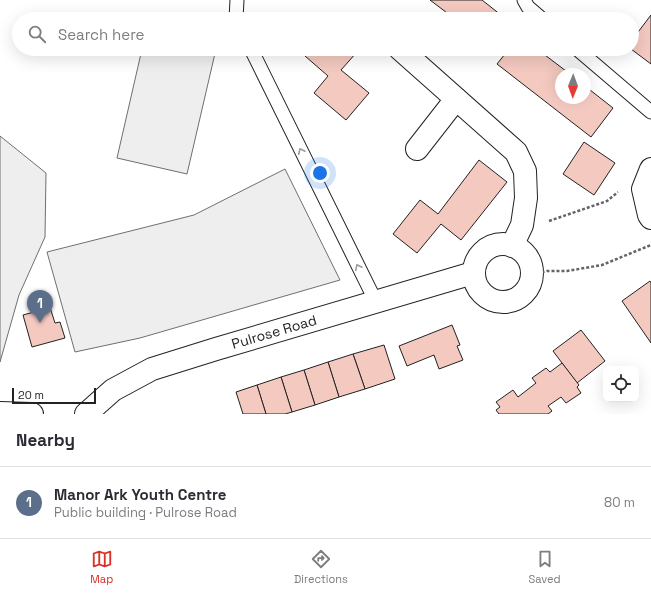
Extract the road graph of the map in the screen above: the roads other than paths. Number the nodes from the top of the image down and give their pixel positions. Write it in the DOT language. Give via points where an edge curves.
graph roads {
  1 [pos="237,0"];
  2 [pos="524,0"];
  3 [pos="236,12"];
  4 [pos="534,12"];
  5 [pos="254,56"];
  6 [pos="408,56"];
  7 [pos="585,56"];
  8 [pos="456,99"];
  9 [pos="651,112"];
  10 [pos="416,150"];
  11 [pos="651,169"];
  12 [pos="651,218"];
  13 [pos="512,246"];
  14 [pos="473,273"];
  15 [pos="376,302"];
  16 [pos="0,413"];
  17 [pos="32,414"];
  18 [pos="86,414"];
  1 -- 3 [label="lane"];
  2 -- 4 [label="lane"];
  15 -- 5 [label="lane, one-way"];
  6 -- 8 [label="street"];
  7 -- 9 [label="lane"];
  8 -- 10 [label="street"];
  8 -- 13 [label="street" via="516,152 525,171 526,198 522,225"];
  11 -- 12 [label="street" via="643,190"];
  13 -- 14 [label="street" via="494,245 486,250 477,260"];
  13 -- 14 [label="street" via="521,250 527,257 532,275 530,284 516,299 497,302 487,298 480,292"];
  14 -- 15 [label="street, Pulrose Road"];
  15 -- 18 [label="street, Pulrose Road" via="152,369 113,390"];
  16 -- 17 [label="street"];
}
